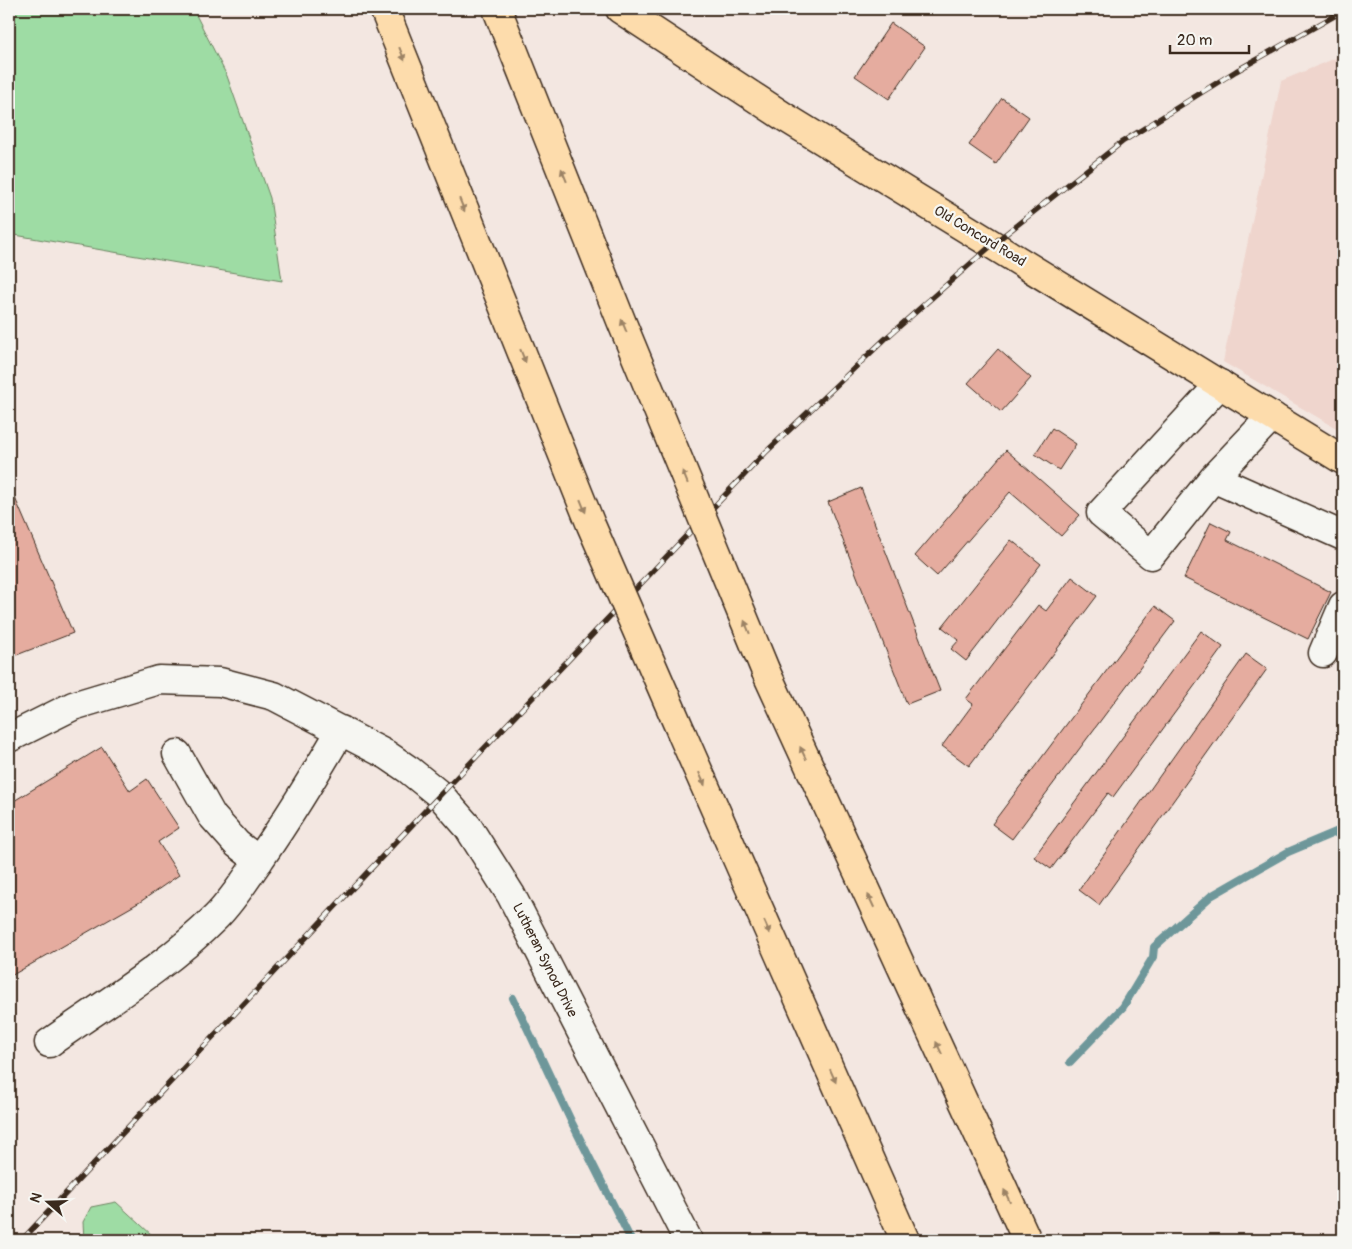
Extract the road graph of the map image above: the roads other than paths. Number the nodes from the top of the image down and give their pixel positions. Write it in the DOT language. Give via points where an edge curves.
graph roads {
  1 [pos="384,9"];
  2 [pos="497,9"];
  3 [pos="632,12"];
  4 [pos="1220,384"];
  5 [pos="1272,416"];
  6 [pos="1343,460"];
  7 [pos="1213,478"];
  8 [pos="1343,536"];
  9 [pos="1343,606"];
  10 [pos="1323,653"];
  11 [pos="341,730"];
  12 [pos="9,738"];
  13 [pos="177,754"];
  14 [pos="259,861"];
  15 [pos="49,1042"];
  16 [pos="688,1240"];
  17 [pos="905,1240"];
  18 [pos="1027,1240"];
  1 -- 17 [label="main road, one-way, bridge" via="591,525"];
  18 -- 2 [label="main road, one-way, bridge" via="766,672"];
  3 -- 4 [label="main road, Old Concord Road" via="783,116"];
  4 -- 5 [label="main road, Old Concord Road"];
  4 -- 7 [label="street" via="1102,513 1151,555"];
  5 -- 6 [label="main road, Old Concord Road"];
  5 -- 7 [label="street"];
  7 -- 8 [label="street"];
  9 -- 10 [label="street"];
  11 -- 12 [label="street, Lutheran Synod Drive" via="274,696 220,682 159,680 73,706"];
  11 -- 14 [label="street" via="298,804"];
  11 -- 16 [label="street, Lutheran Synod Drive" via="409,770 440,795 468,827 511,895"];
  13 -- 14 [label="street" via="212,816 237,844"];
  14 -- 15 [label="street" via="218,915 195,937 148,974"];
}
